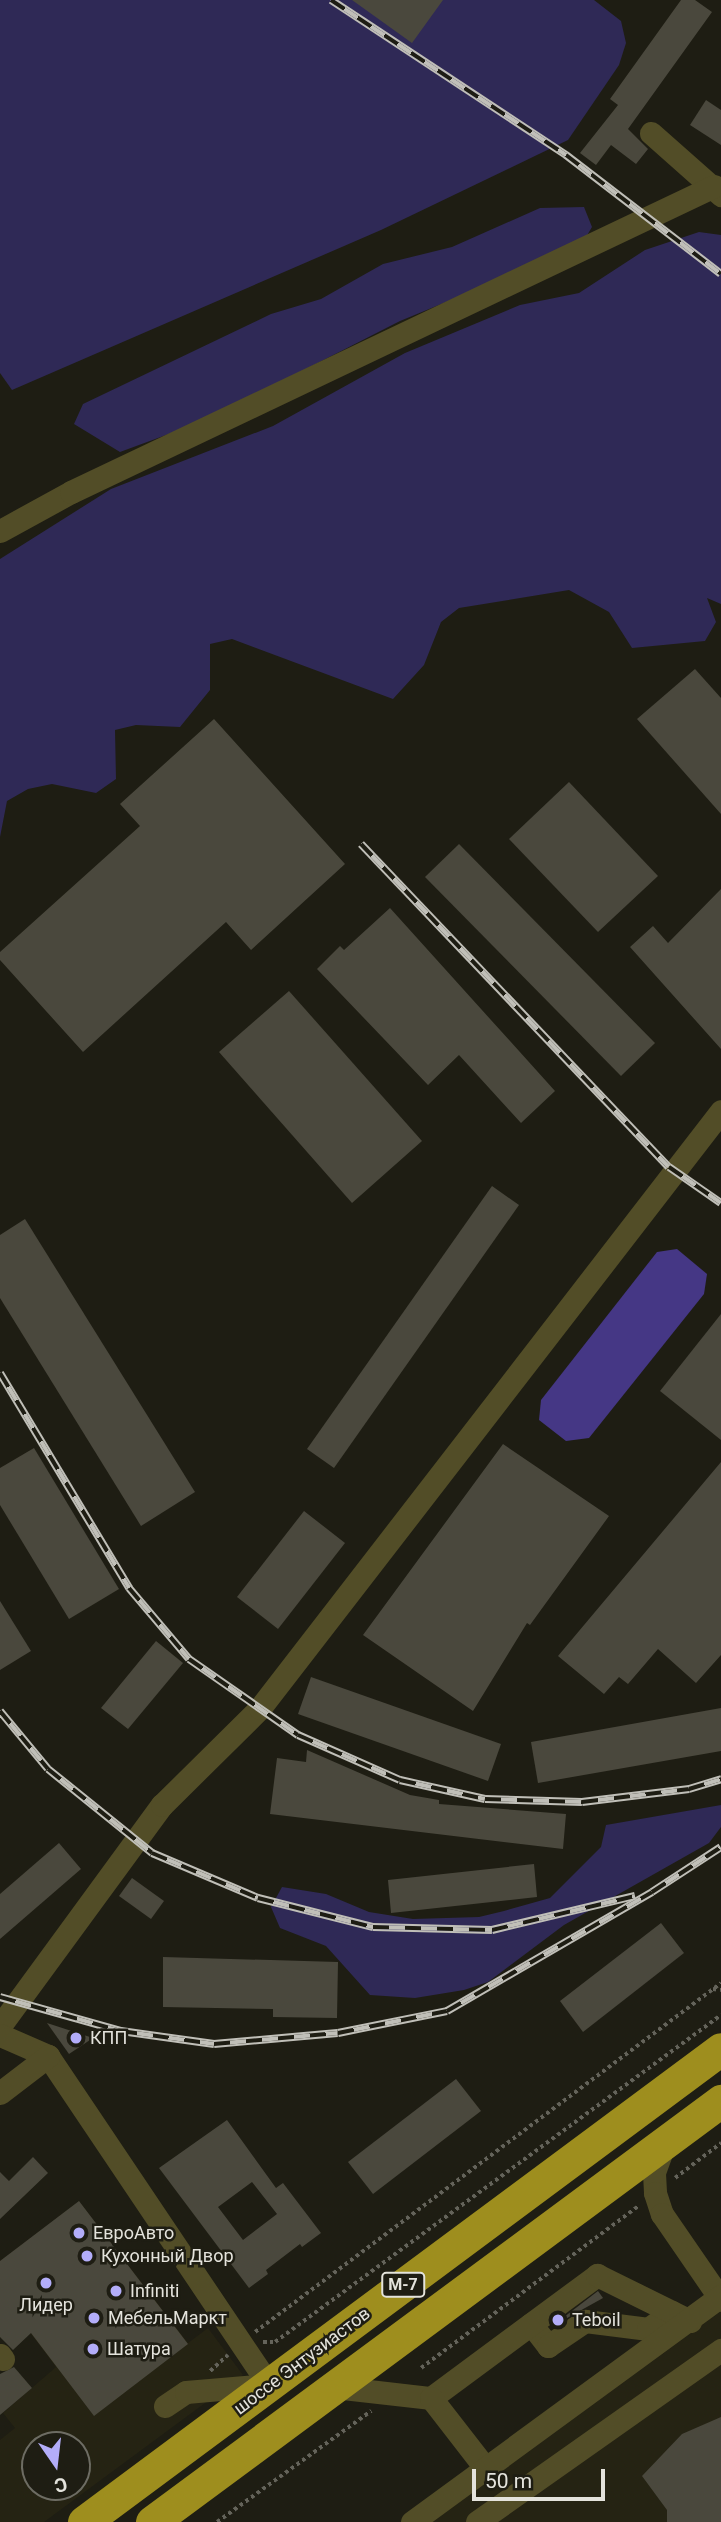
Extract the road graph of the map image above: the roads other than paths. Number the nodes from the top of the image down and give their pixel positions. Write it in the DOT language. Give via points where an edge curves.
graph roads {
  1 [pos="651,133"];
  2 [pos="717,190"];
  3 [pos="0,531"];
  4 [pos="721,1111"];
  5 [pos="0,2026"];
  6 [pos="0,2035"];
  7 [pos="721,2049"];
  8 [pos="48,2056"];
  9 [pos="0,2094"];
  10 [pos="721,2101"];
  11 [pos="665,2142"];
  12 [pos="720,2298"];
  13 [pos="681,2316"];
  14 [pos="531,2324"];
  15 [pos="721,2350"];
  16 [pos="269,2385"];
  17 [pos="334,2387"];
  18 [pos="431,2398"];
  19 [pos="164,2406"];
  20 [pos="486,2469"];
  21 [pos="84,2522"];
  22 [pos="152,2522"];
  23 [pos="412,2522"];
  24 [pos="477,2522"];
  1 -- 2 [label="street"];
  2 -- 3 [label="street" via="71,492"];
  4 -- 5 [label="street" via="260,1708 162,1805"];
  6 -- 8 [label="street"];
  7 -- 16 [label="highway, шоссе Энтузиастов / М-7"];
  8 -- 9 [label="street"];
  8 -- 16 [label="street"];
  10 -- 11 [label="highway, М-7"];
  11 -- 12 [label="street" via="654,2173 662,2214"];
  11 -- 17 [label="highway, М-7"];
  12 -- 13 [label="street"];
  13 -- 14 [label="street" via="648,2329 585,2321 548,2346"];
  13 -- 14 [label="street" via="597,2275"];
  13 -- 20 [label="street"];
  14 -- 18 [label="street"];
  15 -- 24 [label="street"];
  16 -- 19 [label="street" via="186,2392"];
  16 -- 21 [label="highway, шоссе Энтузиастов / М-7"];
  17 -- 18 [label="street"];
  17 -- 22 [label="highway, М-7"];
  18 -- 20 [label="street"];
  20 -- 23 [label="street"];
}
